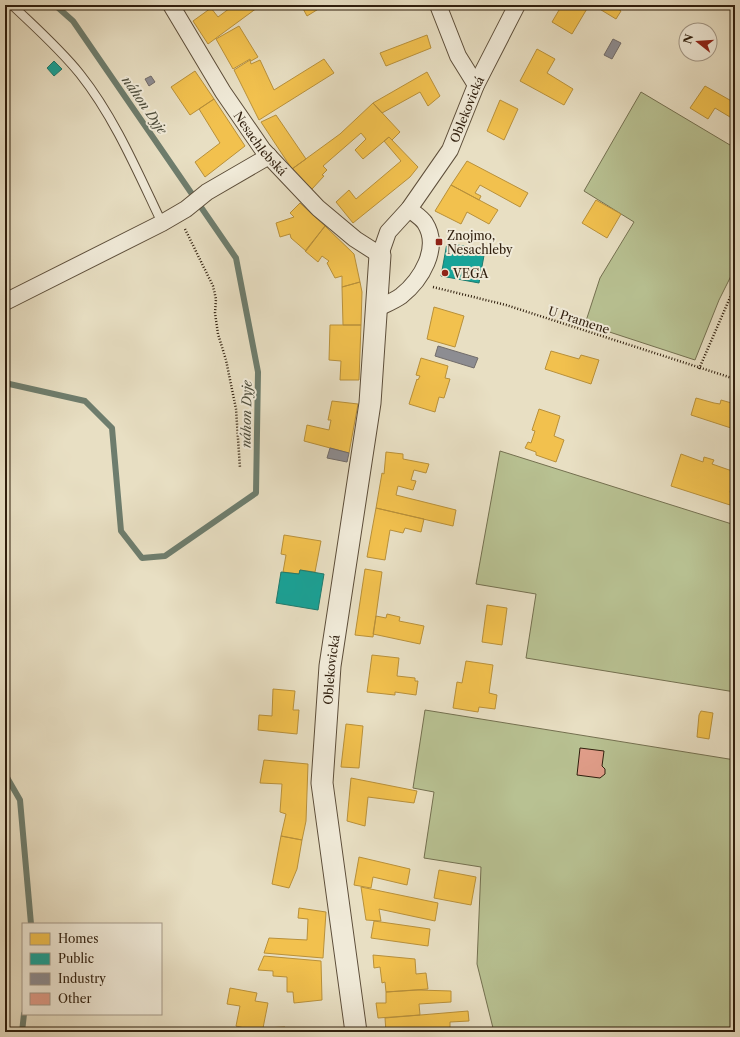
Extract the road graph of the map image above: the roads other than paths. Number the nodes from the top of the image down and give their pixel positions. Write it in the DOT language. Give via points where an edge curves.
graph roads {
  1 [pos="12,5"];
  2 [pos="171,5"];
  3 [pos="438,5"];
  4 [pos="517,5"];
  5 [pos="476,84"];
  6 [pos="269,156"];
  7 [pos="409,209"];
  8 [pos="162,223"];
  9 [pos="380,255"];
  10 [pos="5,302"];
  11 [pos="376,309"];
  12 [pos="356,1032"];
  1 -- 8 [label="lane" via="81,74 129,156"];
  2 -- 6 [label="street, Nesachlebská" via="223,92"];
  3 -- 5 [label="street" via="458,56"];
  4 -- 5 [label="street, Oblekovická"];
  5 -- 7 [label="street, Oblekovická" via="450,150"];
  6 -- 8 [label="street" via="207,192 182,212"];
  6 -- 9 [label="street, Nesachlebská" via="318,208 355,239"];
  7 -- 9 [label="street, Oblekovická" via="388,232"];
  7 -- 11 [label="street" via="425,223 431,239 429,258 415,283 400,297"];
  8 -- 10 [label="street"];
  9 -- 11 [label="street, Oblekovická"];
  11 -- 12 [label="street, Oblekovická" via="370,403 330,666 322,783"];
}
